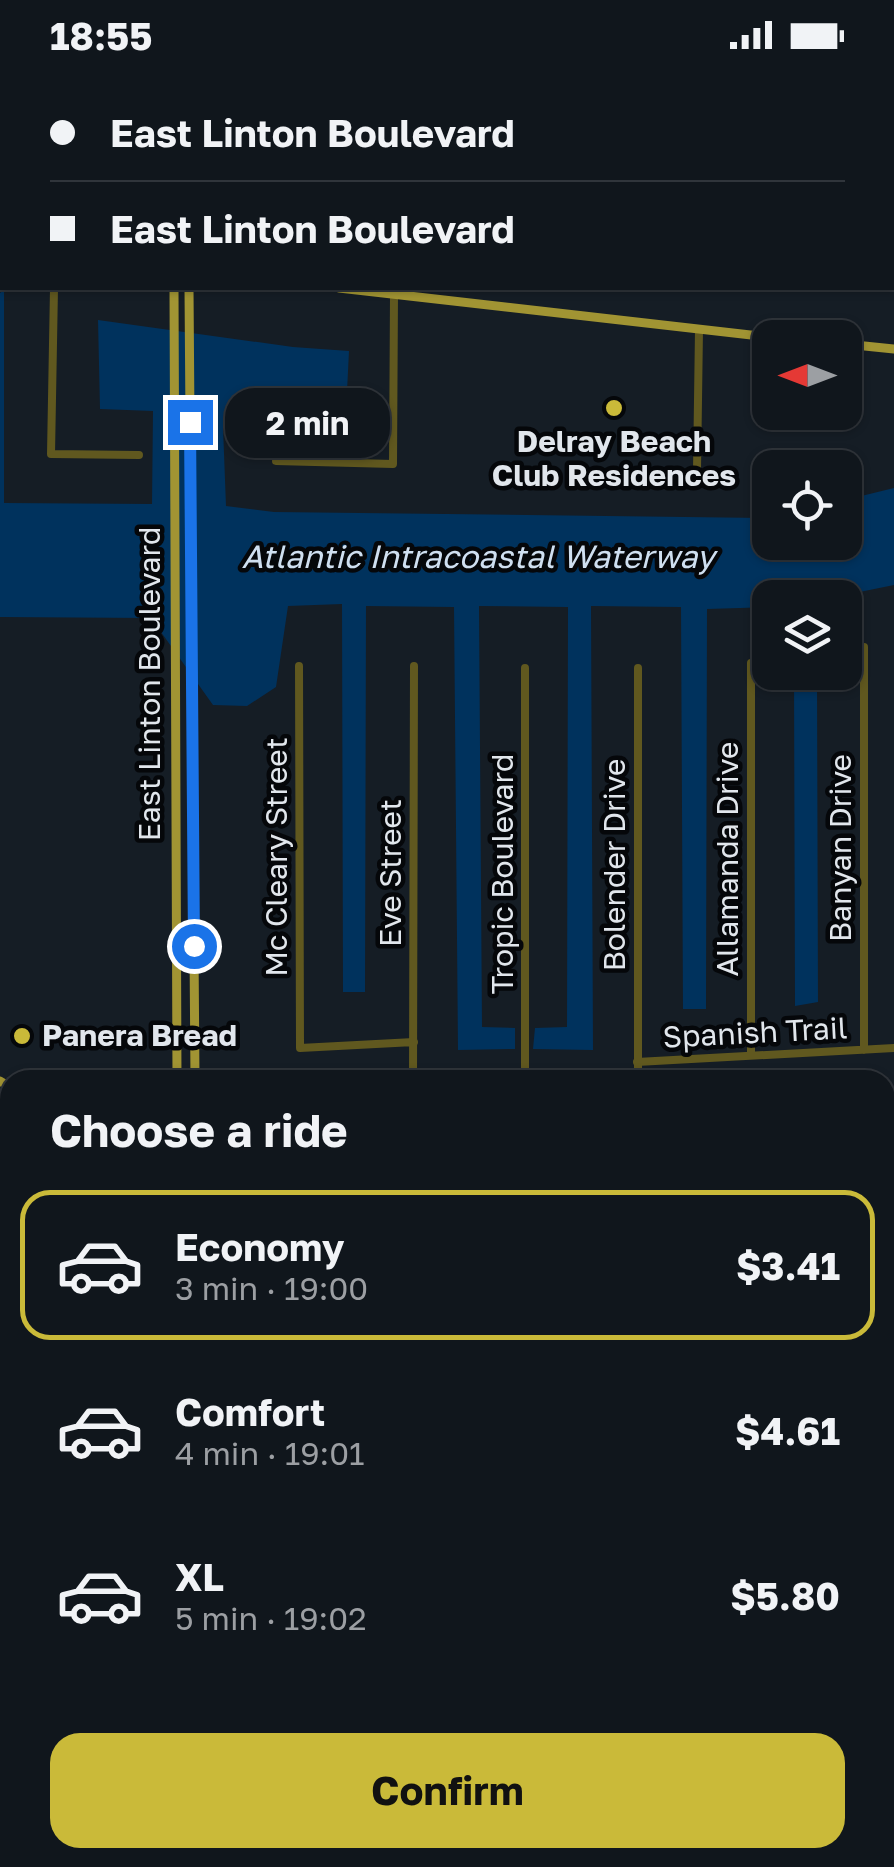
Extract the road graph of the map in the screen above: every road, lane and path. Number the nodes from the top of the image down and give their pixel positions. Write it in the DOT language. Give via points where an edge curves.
graph roads {
  1 [pos="54,290"];
  2 [pos="174,290"];
  3 [pos="189,290"];
  4 [pos="355,290"];
  5 [pos="394,295"];
  6 [pos="699,330"];
  7 [pos="752,335"];
  8 [pos="862,345"];
  9 [pos="894,348"];
  10 [pos="139,456"];
  11 [pos="276,461"];
  12 [pos="697,470"];
  13 [pos="864,646"];
  14 [pos="751,663"];
  15 [pos="299,666"];
  16 [pos="414,666"];
  17 [pos="525,668"];
  18 [pos="638,668"];
  19 [pos="194,946"];
  20 [pos="176,947"];
  21 [pos="414,1042"];
  22 [pos="894,1048"];
  23 [pos="864,1050"];
  24 [pos="751,1054"];
  25 [pos="638,1062"];
  26 [pos="176,1070"];
  27 [pos="195,1070"];
  28 [pos="413,1070"];
  29 [pos="526,1070"];
  30 [pos="638,1070"];
  1 -- 10 [label="street" via="51,454"];
  2 -- 20 [label="main road, East Linton Boulevard"];
  3 -- 19 [label="main road, East Linton Boulevard"];
  4 -- 5 [label="main road"];
  5 -- 6 [label="main road"];
  5 -- 11 [label="street" via="394,464"];
  6 -- 7 [label="main road"];
  6 -- 12 [label="street"];
  8 -- 9 [label="main road"];
  13 -- 23 [label="street, Banyan Drive"];
  14 -- 24 [label="street, Allamanda Drive"];
  15 -- 21 [label="street, Mc Cleary Street" via="300,1048"];
  16 -- 21 [label="street, Eve Street"];
  17 -- 29 [label="street, Tropic Boulevard"];
  18 -- 25 [label="street, Bolender Drive"];
  19 -- 20 [label="main road"];
  19 -- 27 [label="main road, East Linton Boulevard"];
  20 -- 26 [label="main road, East Linton Boulevard"];
  21 -- 28 [label="street, Eve Street"];
  22 -- 23 [label="street, Spanish Trail"];
  23 -- 24 [label="street, Spanish Trail"];
  24 -- 25 [label="street, Spanish Trail"];
  25 -- 30 [label="street, Spanish Trail"];
}
